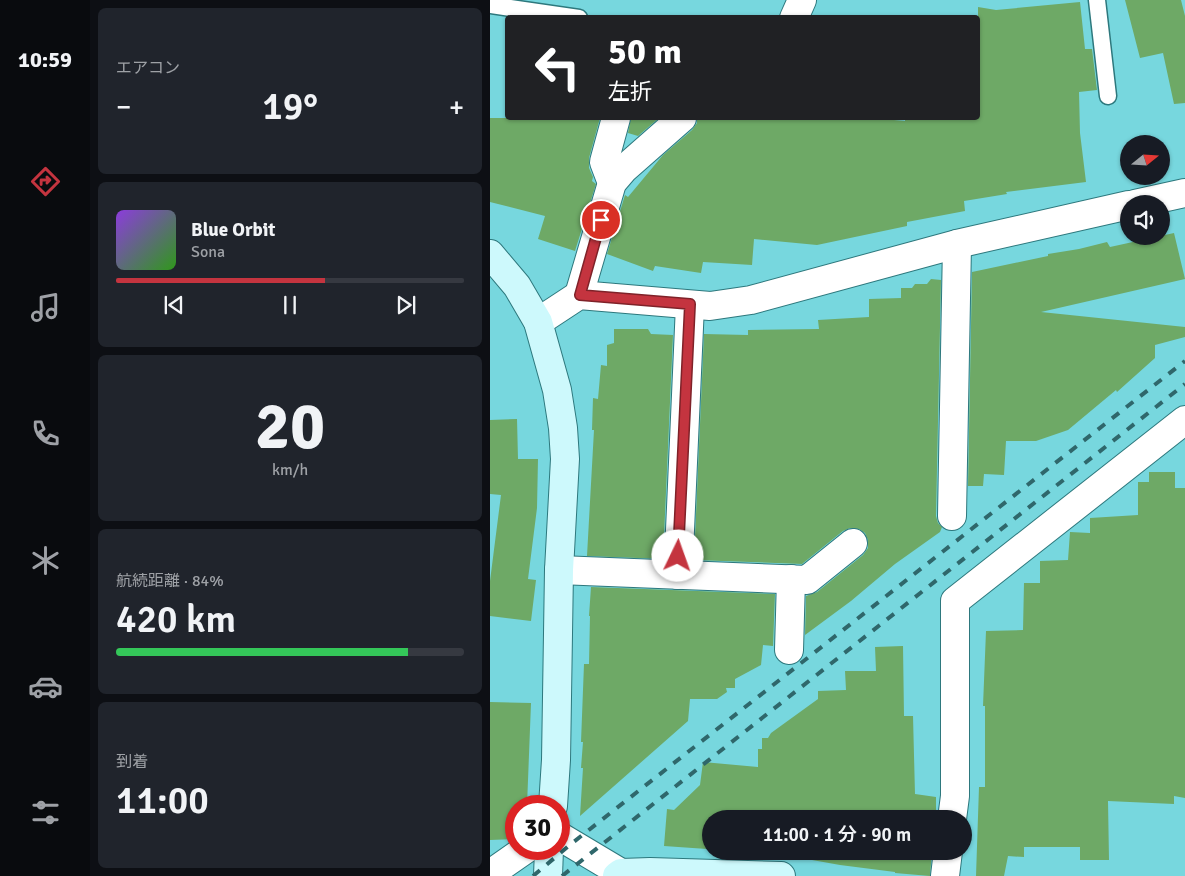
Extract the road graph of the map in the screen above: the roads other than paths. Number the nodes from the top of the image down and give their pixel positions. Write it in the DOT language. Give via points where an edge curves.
graph roads {
  1 [pos="802,0"];
  2 [pos="1097,0"];
  3 [pos="490,5"];
  4 [pos="558,15"];
  5 [pos="795,15"];
  6 [pos="1108,96"];
  7 [pos="615,120"];
  8 [pos="680,120"];
  9 [pos="612,183"];
  10 [pos="1185,193"];
  11 [pos="1170,196"];
  12 [pos="1120,207"];
  13 [pos="957,244"];
  14 [pos="490,254"];
  15 [pos="580,295"];
  16 [pos="690,304"];
  17 [pos="538,322"];
  18 [pos="1179,435"];
  19 [pos="952,516"];
  20 [pos="852,543"];
  21 [pos="560,570"];
  22 [pos="678,575"];
  23 [pos="791,579"];
  24 [pos="790,650"];
  25 [pos="554,795"];
  26 [pos="953,810"];
  27 [pos="570,843"];
  28 [pos="510,860"];
  29 [pos="549,860"];
  30 [pos="947,860"];
  31 [pos="490,874"];
  32 [pos="619,875"];
  33 [pos="548,876"];
  34 [pos="782,876"];
  35 [pos="945,876"];
  1 -- 5 [label="street"];
  2 -- 6 [label="lane"];
  3 -- 4 [label="lane"];
  7 -- 9 [label="street" via="604,162"];
  8 -- 9 [label="street"];
  9 -- 15 [label="street"];
  10 -- 11 [label="street"];
  12 -- 13 [label="street"];
  13 -- 16 [label="street" via="751,300 710,306"];
  13 -- 19 [label="street"];
  14 -- 17 [label="street" via="517,286"];
  15 -- 16 [label="street"];
  15 -- 17 [label="street"];
  16 -- 22 [label="street"];
  17 -- 21 [label="street" via="557,390 563,428 565,459"];
  18 -- 26 [label="street" via="955,601"];
  20 -- 23 [label="street" via="807,580"];
  21 -- 22 [label="street"];
  21 -- 25 [label="street"];
  22 -- 23 [label="street"];
  23 -- 24 [label="street"];
  27 -- 32 [label="street"];
  28 -- 31 [label="street"];
  29 -- 33 [label="street"];
  30 -- 35 [label="street"];
  32 -- 34 [label="street" via="650,872"];
}
